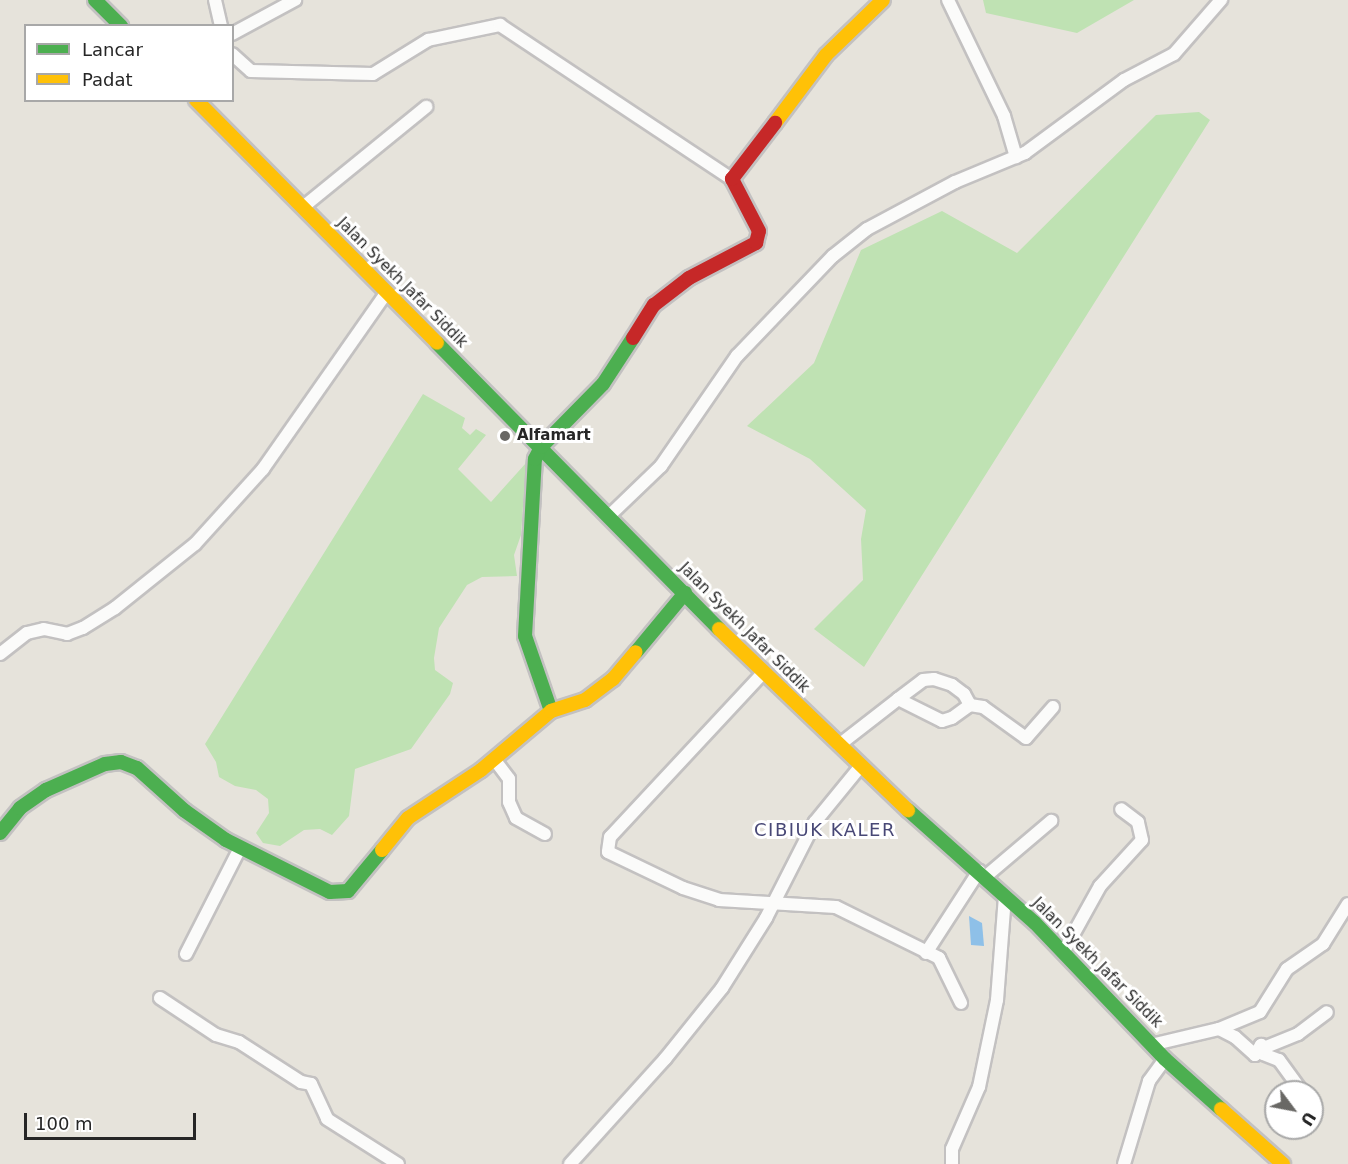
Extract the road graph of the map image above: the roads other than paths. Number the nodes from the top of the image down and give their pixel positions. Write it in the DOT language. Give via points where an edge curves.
graph roads {
  1 [pos="95,0"];
  2 [pos="215,0"];
  3 [pos="295,0"];
  4 [pos="883,0"];
  5 [pos="948,0"];
  6 [pos="1221,0"];
  7 [pos="119,24"];
  8 [pos="221,24"];
  9 [pos="234,33"];
  10 [pos="234,56"];
  11 [pos="198,102"];
  12 [pos="426,107"];
  13 [pos="1016,157"];
  14 [pos="732,179"];
  15 [pos="303,207"];
  16 [pos="387,292"];
  17 [pos="541,447"];
  18 [pos="609,516"];
  19 [pos="685,593"];
  20 [pos="0,654"];
  21 [pos="763,673"];
  22 [pos="898,699"];
  23 [pos="970,705"];
  24 [pos="1053,707"];
  25 [pos="551,711"];
  26 [pos="839,745"];
  27 [pos="494,759"];
  28 [pos="860,767"];
  29 [pos="1120,809"];
  30 [pos="1052,821"];
  31 [pos="0,833"];
  32 [pos="545,834"];
  33 [pos="240,848"];
  34 [pos="982,874"];
  35 [pos="1005,896"];
  36 [pos="774,904"];
  37 [pos="1348,904"];
  38 [pos="1064,951"];
  39 [pos="926,953"];
  40 [pos="186,954"];
  41 [pos="160,998"];
  42 [pos="961,1003"];
  43 [pos="1327,1012"];
  44 [pos="1219,1029"];
  45 [pos="1155,1044"];
  46 [pos="1261,1049"];
  47 [pos="1166,1059"];
  48 [pos="1294,1080"];
  49 [pos="398,1164"];
  50 [pos="570,1164"];
  51 [pos="952,1164"];
  52 [pos="1124,1164"];
  53 [pos="1283,1164"];
  1 -- 7 [label="street"];
  2 -- 8 [label="street"];
  3 -- 9 [label="street"];
  4 -- 14 [label="street" via="826,55"];
  5 -- 13 [label="street" via="1005,117"];
  6 -- 13 [label="street" via="1174,54 1124,80"];
  10 -- 14 [label="street" via="251,70 373,74 428,40 500,25"];
  11 -- 15 [label="street, Jalan Syekh Jafar Siddik"];
  12 -- 15 [label="street"];
  13 -- 18 [label="street" via="955,182 867,229 833,256 737,356 661,466"];
  14 -- 17 [label="street" via="759,231 756,243 689,278 659,300 603,384"];
  15 -- 16 [label="street, Jalan Syekh Jafar Siddik"];
  16 -- 17 [label="street, Jalan Syekh Jafar Siddik"];
  16 -- 20 [label="street" via="263,469 195,544 115,608 83,628 67,634 44,629 27,633"];
  17 -- 18 [label="street, Jalan Syekh Jafar Siddik"];
  17 -- 25 [label="street" via="533,468 525,636"];
  18 -- 19 [label="street, Jalan Syekh Jafar Siddik"];
  19 -- 21 [label="street, Jalan Syekh Jafar Siddik"];
  19 -- 25 [label="street" via="613,679 585,700"];
  21 -- 26 [label="street, Jalan Syekh Jafar Siddik"];
  21 -- 36 [label="street" via="610,837 606,847 612,855 697,894"];
  22 -- 23 [label="street" via="942,721"];
  22 -- 23 [label="street" via="923,680 934,679 952,685"];
  22 -- 26 [label="street"];
  23 -- 24 [label="street" via="982,707 1026,738"];
  25 -- 27 [label="street"];
  26 -- 28 [label="street, Jalan Syekh Jafar Siddik"];
  27 -- 32 [label="street" via="508,776 509,802 516,818"];
  27 -- 33 [label="street" via="408,818 348,891 330,892"];
  28 -- 34 [label="street, Jalan Syekh Jafar Siddik"];
  28 -- 36 [label="street" via="815,822"];
  29 -- 38 [label="street" via="1138,822 1142,840 1106,877"];
  30 -- 34 [label="street"];
  31 -- 33 [label="street" via="20,808 46,790 105,764 121,762 137,768 201,824"];
  33 -- 40 [label="street"];
  34 -- 35 [label="street, Jalan Syekh Jafar Siddik"];
  34 -- 39 [label="street"];
  35 -- 38 [label="street, Jalan Syekh Jafar Siddik"];
  35 -- 51 [label="street" via="997,1000 979,1087 952,1149"];
  36 -- 39 [label="street" via="831,905"];
  36 -- 50 [label="street" via="722,988"];
  37 -- 44 [label="street" via="1323,944 1287,969 1260,1012"];
  38 -- 45 [label="street, Jalan Syekh Jafar Siddik"];
  39 -- 42 [label="street" via="939,958"];
  41 -- 49 [label="street" via="216,1035 239,1042 301,1082 311,1084 327,1119"];
  43 -- 46 [label="street" via="1298,1034"];
  44 -- 45 [label="street"];
  44 -- 46 [label="street" via="1235,1037 1254,1055 1261,1045"];
  45 -- 47 [label="street, Jalan Syekh Jafar Siddik"];
  46 -- 48 [label="street" via="1268,1057 1279,1059"];
  47 -- 52 [label="street" via="1149,1081"];
  47 -- 53 [label="street, Jalan Syekh Jafar Siddik"];
}
